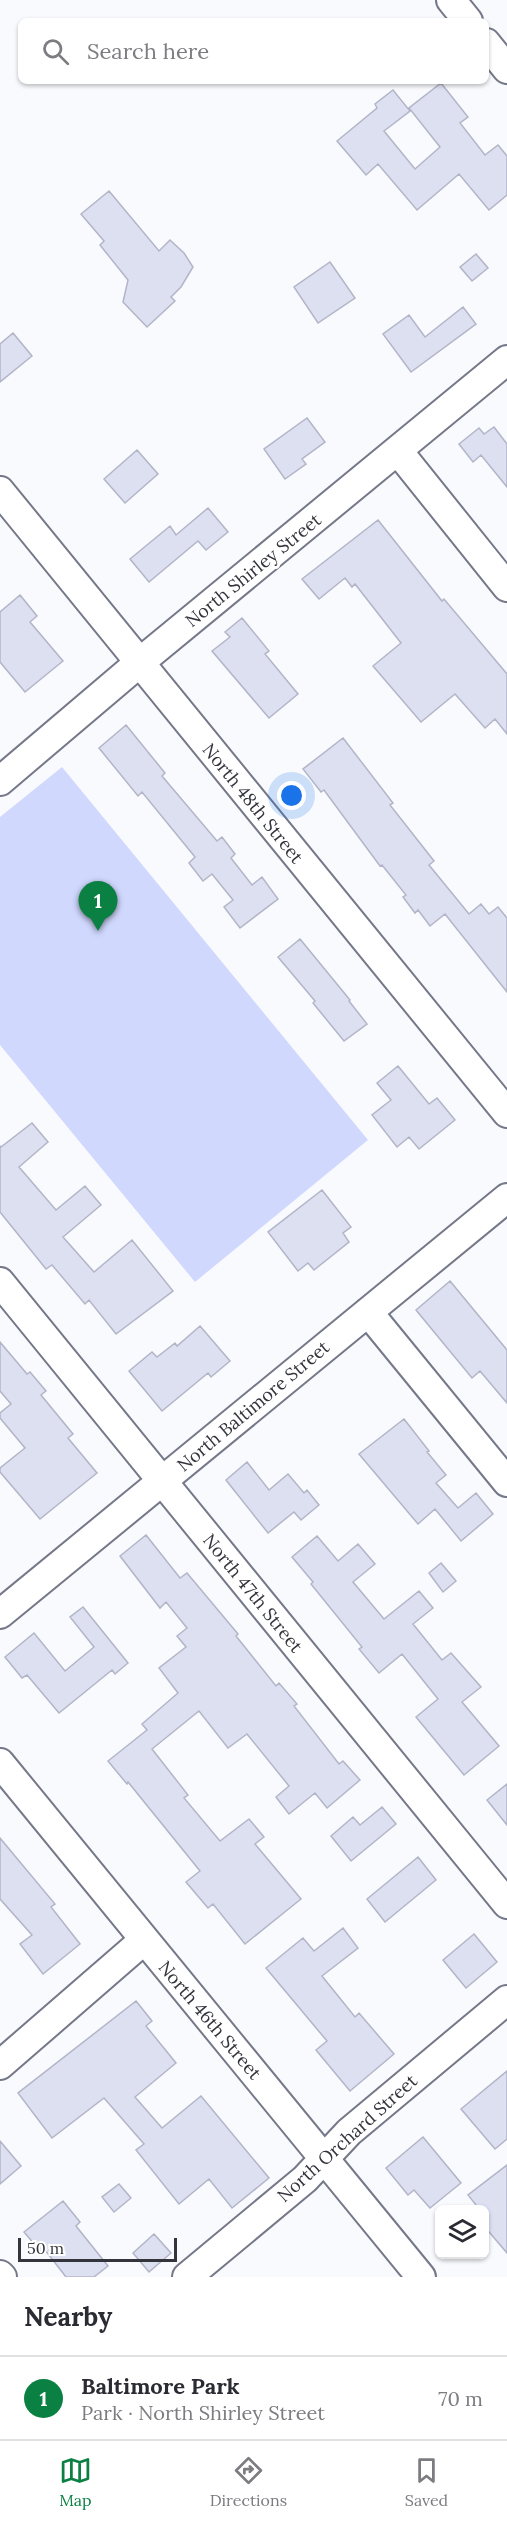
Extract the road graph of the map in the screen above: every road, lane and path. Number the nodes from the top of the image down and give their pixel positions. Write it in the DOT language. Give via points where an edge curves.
graph roads {
  1 [pos="451,0"];
  2 [pos="466,18"];
  3 [pos="489,47"];
  4 [pos="507,69"];
  5 [pos="507,360"];
  6 [pos="398,451"];
  7 [pos="0,491"];
  8 [pos="507,587"];
  9 [pos="139,663"];
  10 [pos="0,781"];
  11 [pos="507,1113"];
  12 [pos="507,1198"];
  13 [pos="0,1282"];
  14 [pos="368,1312"];
  15 [pos="162,1481"];
  16 [pos="507,1482"];
  17 [pos="0,1614"];
  18 [pos="0,1763"];
  19 [pos="507,1904"];
  20 [pos="144,1940"];
  21 [pos="507,2000"];
  22 [pos="0,2065"];
  23 [pos="326,2159"];
  24 [pos="187,2277"];
  25 [pos="421,2277"];
  1 -- 2 [label="street"];
  3 -- 4 [label="street"];
  5 -- 6 [label="street, North Shirley Street"];
  6 -- 8 [label="street"];
  6 -- 9 [label="street, North Shirley Street"];
  7 -- 9 [label="street, North 48th Street"];
  9 -- 10 [label="street, North Shirley Street"];
  9 -- 11 [label="street, North 48th Street"];
  12 -- 14 [label="street, North Baltimore Street"];
  13 -- 15 [label="street, North 47th Street"];
  14 -- 15 [label="street, North Baltimore Street"];
  14 -- 16 [label="street"];
  15 -- 17 [label="street, North Baltimore Street"];
  15 -- 19 [label="street, North 47th Street"];
  18 -- 20 [label="street, North 46th Street"];
  20 -- 22 [label="street"];
  20 -- 23 [label="street, North 46th Street"];
  21 -- 23 [label="street, North Orchard Street" via="349,2132"];
  23 -- 24 [label="street, North Orchard Street"];
  23 -- 25 [label="street, North 46th Street"];
}
